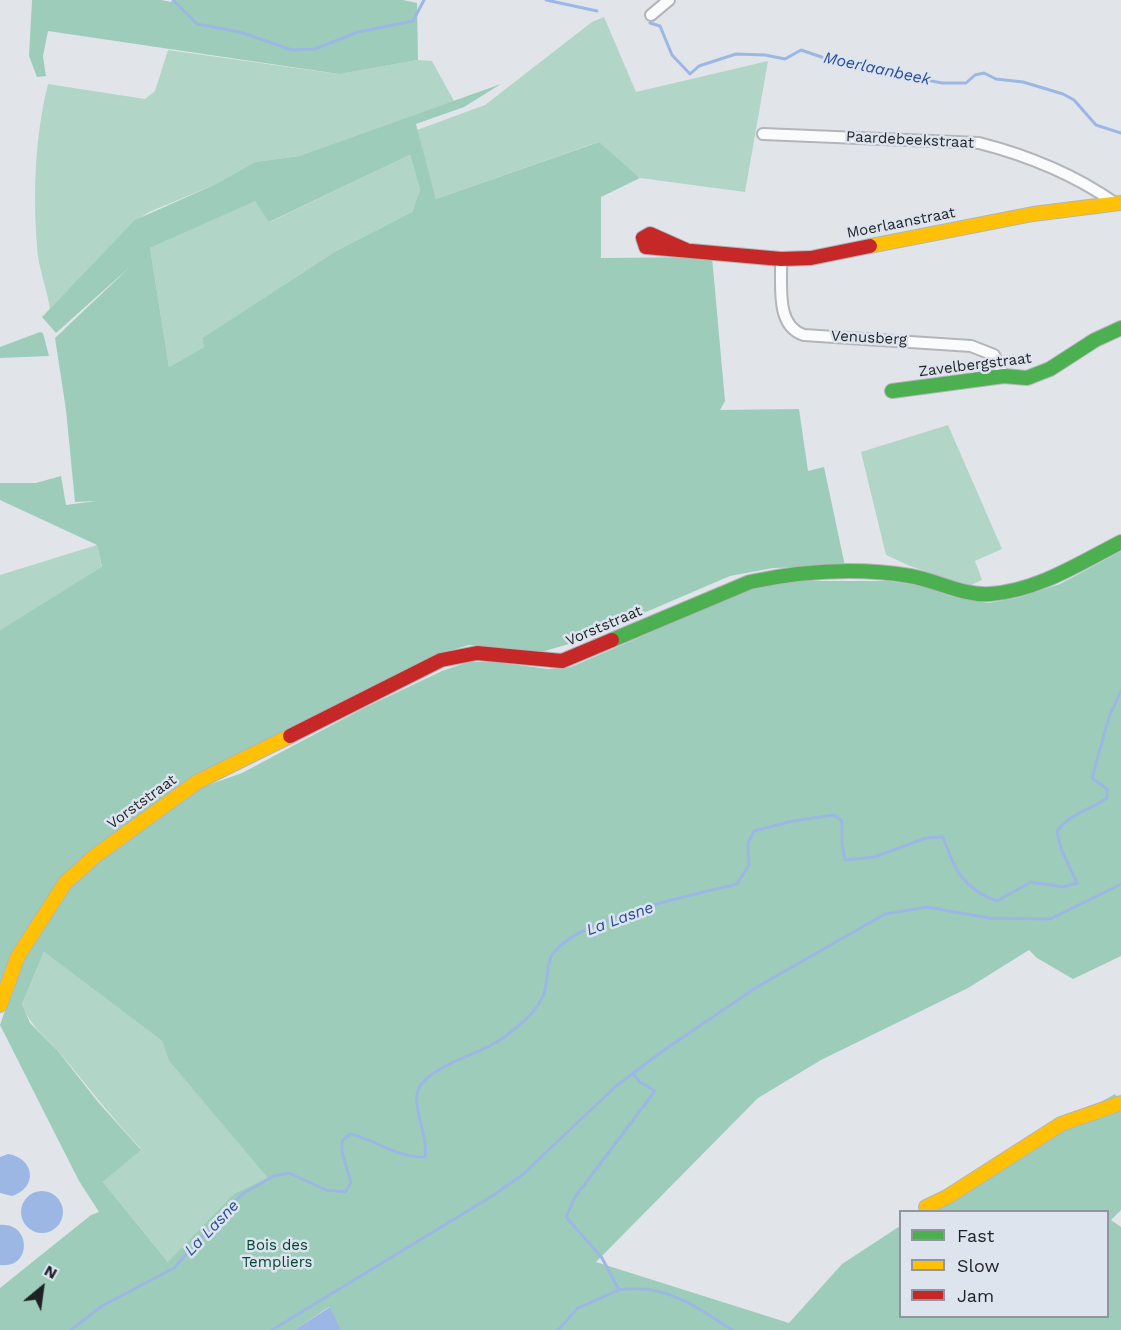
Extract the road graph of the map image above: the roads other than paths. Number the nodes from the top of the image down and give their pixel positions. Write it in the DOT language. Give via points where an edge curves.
graph roads {
  1 [pos="669,0"];
  2 [pos="651,15"];
  3 [pos="763,134"];
  4 [pos="1118,203"];
  5 [pos="686,250"];
  6 [pos="781,259"];
  7 [pos="1121,328"];
  8 [pos="1004,376"];
  9 [pos="892,391"];
  10 [pos="1121,542"];
  11 [pos="0,1005"];
  12 [pos="1121,1103"];
  13 [pos="926,1207"];
  1 -- 2 [label="street"];
  3 -- 4 [label="street, Paardebeekstraat" via="979,143 1090,186"];
  4 -- 6 [label="street, Moerlaanstraat" via="1032,214 811,258"];
  5 -- 6 [label="street, Moerlaanstraat"];
  6 -- 8 [label="street, Venusberg" via="783,309 789,327 795,332 972,346 994,355"];
  7 -- 8 [label="street, Zavelbergstraat" via="1053,369 1036,375"];
  8 -- 9 [label="street, Zavelbergstraat"];
  10 -- 11 [label="street, Vorststraat" via="1040,581 1005,592 969,593 890,573 780,575 750,582 562,661 477,653 441,660 197,782 95,856 65,883 49,907 18,957"];
  12 -- 13 [label="street" via="1061,1124"];
}
